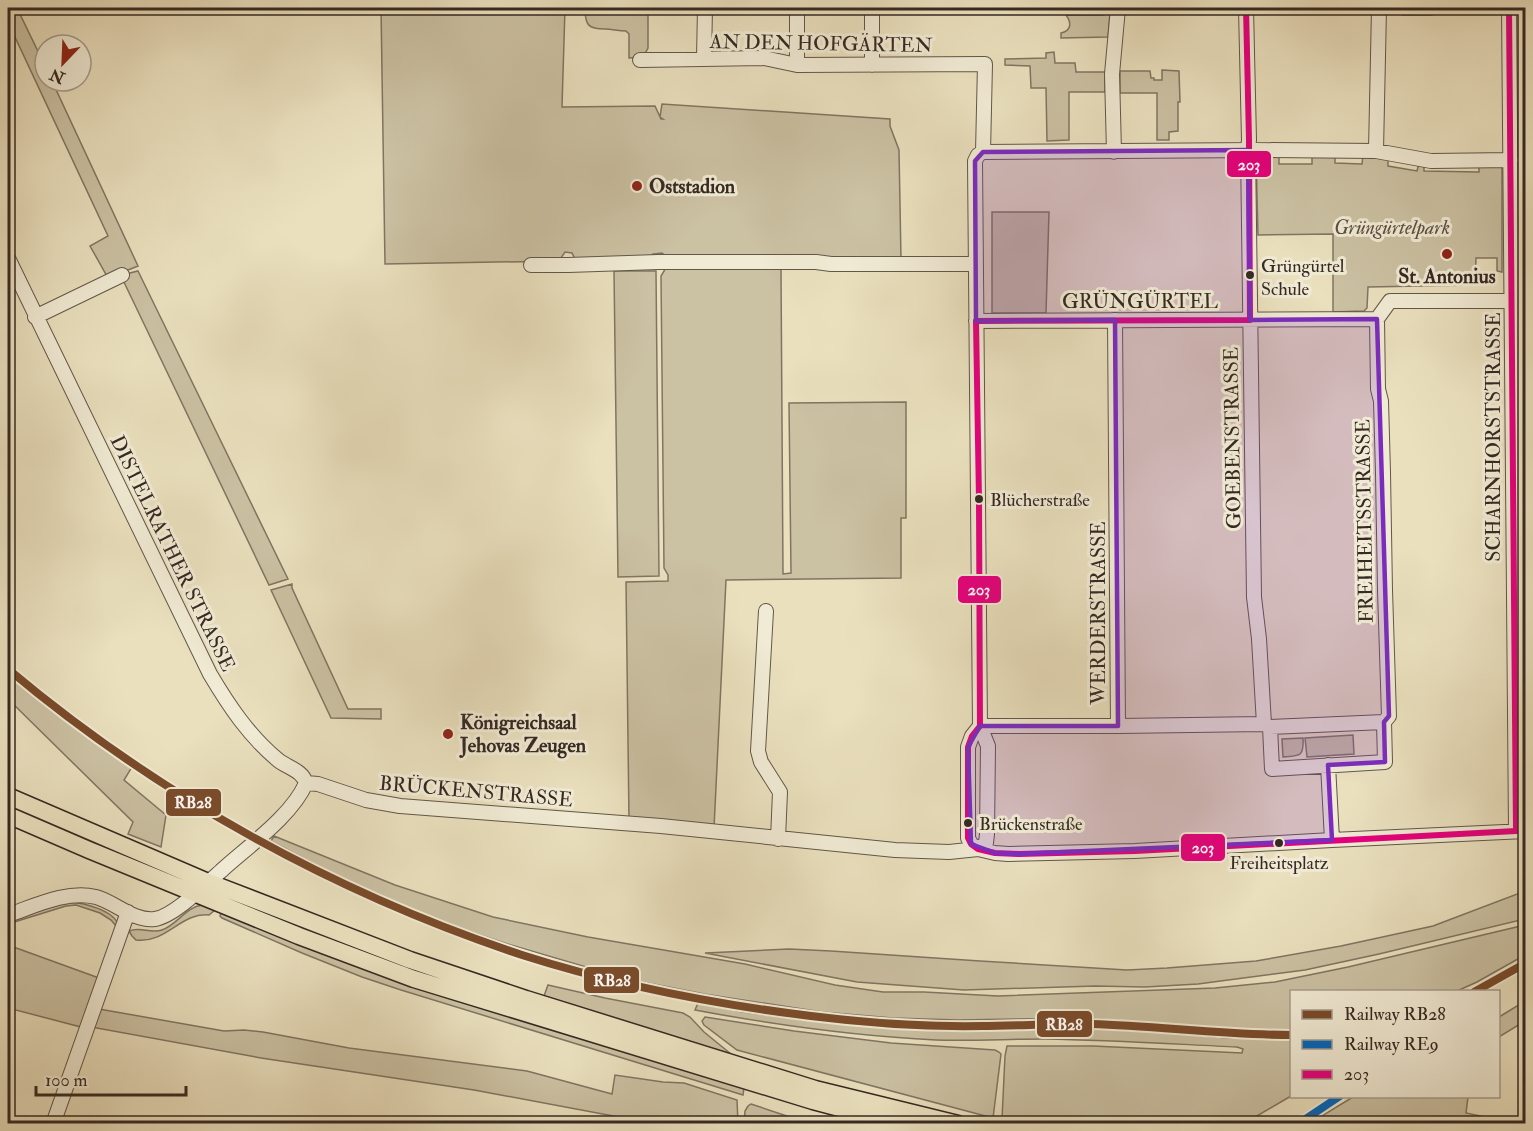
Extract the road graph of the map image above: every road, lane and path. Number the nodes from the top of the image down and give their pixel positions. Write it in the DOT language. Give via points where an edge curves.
graph roads {
  1 [pos="705,8"];
  2 [pos="797,8"];
  3 [pos="872,8"];
  4 [pos="1118,8"];
  5 [pos="1246,8"];
  6 [pos="1379,8"];
  7 [pos="1509,8"];
  8 [pos="704,58"];
  9 [pos="640,60"];
  10 [pos="797,65"];
  11 [pos="872,65"];
  12 [pos="1248,150"];
  13 [pos="1376,151"];
  14 [pos="1114,152"];
  15 [pos="981,154"];
  16 [pos="1510,160"];
  17 [pos="1511,210"];
  18 [pos="1526,210"];
  19 [pos="8,258"];
  20 [pos="1518,258"];
  21 [pos="976,264"];
  22 [pos="531,265"];
  23 [pos="122,275"];
  24 [pos="1511,301"];
  25 [pos="35,317"];
  26 [pos="1377,319"];
  27 [pos="1115,320"];
  28 [pos="1250,320"];
  29 [pos="976,321"];
  30 [pos="1519,571"];
  31 [pos="766,610"];
  32 [pos="1384,722"];
  33 [pos="1267,725"];
  34 [pos="980,726"];
  35 [pos="1118,726"];
  36 [pos="1328,765"];
  37 [pos="306,783"];
  38 [pos="8,796"];
  39 [pos="8,815"];
  40 [pos="1521,831"];
  41 [pos="778,839"];
  42 [pos="1332,840"];
  43 [pos="978,849"];
  44 [pos="201,888"];
  45 [pos="128,912"];
  46 [pos="8,915"];
  47 [pos="53,1124"];
  48 [pos="900,1124"];
  49 [pos="958,1124"];
  1 -- 8 [label="street"];
  2 -- 10 [label="street"];
  3 -- 11 [label="street"];
  4 -- 14 [label="street" via="1112,74"];
  5 -- 12 [label="street, GOEBENSTRASSE"];
  6 -- 13 [label="street"];
  7 -- 16 [label="street, SCHARNHORSTSTRASSE"];
  8 -- 9 [label="street, AN DEN HOFGÄRTEN"];
  8 -- 10 [label="street, AN DEN HOFGÄRTEN" via="764,58"];
  10 -- 11 [label="street, AN DEN HOFGÄRTEN"];
  11 -- 15 [label="street, AN DEN HOFGÄRTEN" via="985,64"];
  12 -- 13 [label="street"];
  12 -- 14 [label="street"];
  12 -- 28 [label="street, GOEBENSTRASSE"];
  13 -- 16 [label="street" via="1431,161"];
  14 -- 15 [label="street"];
  15 -- 21 [label="street" via="975,161"];
  16 -- 17 [label="street, SCHARNHORSTSTRASSE"];
  17 -- 18 [label="street"];
  17 -- 20 [label="street, SCHARNHORSTSTRASSE"];
  19 -- 25 [label="street, DISTELRATHER STRASSE"];
  20 -- 24 [label="street, SCHARNHORSTSTRASSE"];
  21 -- 22 [label="street"];
  21 -- 29 [label="street"];
  23 -- 25 [label="street"];
  24 -- 26 [label="street" via="1390,301"];
  24 -- 30 [label="street, SCHARNHORSTSTRASSE"];
  25 -- 37 [label="street, DISTELRATHER STRASSE" via="210,674 241,721"];
  26 -- 28 [label="street, GRÜNGÜRTEL"];
  26 -- 32 [label="street, FREIHEITSSTRASSE" via="1389,716"];
  27 -- 28 [label="street, GRÜNGÜRTEL"];
  27 -- 29 [label="street, GRÜNGÜRTEL"];
  27 -- 35 [label="street, WERDERSTRASSE"];
  28 -- 33 [label="street, GOEBENSTRASSE" via="1254,597"];
  29 -- 34 [label="street"];
  30 -- 40 [label="street, SCHARNHORSTSTRASSE"];
  31 -- 41 [label="street" via="758,751 780,792"];
  32 -- 33 [label="street"];
  32 -- 36 [label="street" via="1385,762"];
  33 -- 35 [label="street, WERDERSTRASSE"];
  33 -- 36 [label="street" via="1272,769"];
  34 -- 35 [label="street, WERDERSTRASSE"];
  34 -- 43 [label="street" via="988,746 987,834 986,843"];
  34 -- 43 [label="street" via="968,747 968,838"];
  36 -- 42 [label="street"];
  37 -- 41 [label="street, BRÜCKENSTRASSE" via="400,806"];
  37 -- 44 [label="street" via="281,816"];
  38 -- 44 [label="main road"];
  39 -- 44 [label="main road"];
  40 -- 42 [label="street, BRÜCKENSTRASSE"];
  41 -- 43 [label="street, BRÜCKENSTRASSE" via="895,850"];
  42 -- 43 [label="street, BRÜCKENSTRASSE" via="1019,854"];
  44 -- 45 [label="street" via="171,913 155,919"];
  44 -- 48 [label="main road" via="299,936 414,979 802,1098"];
  44 -- 49 [label="main road" via="526,999 815,1089"];
  45 -- 46 [label="street" via="98,898 73,896"];
  45 -- 47 [label="street"];
}
